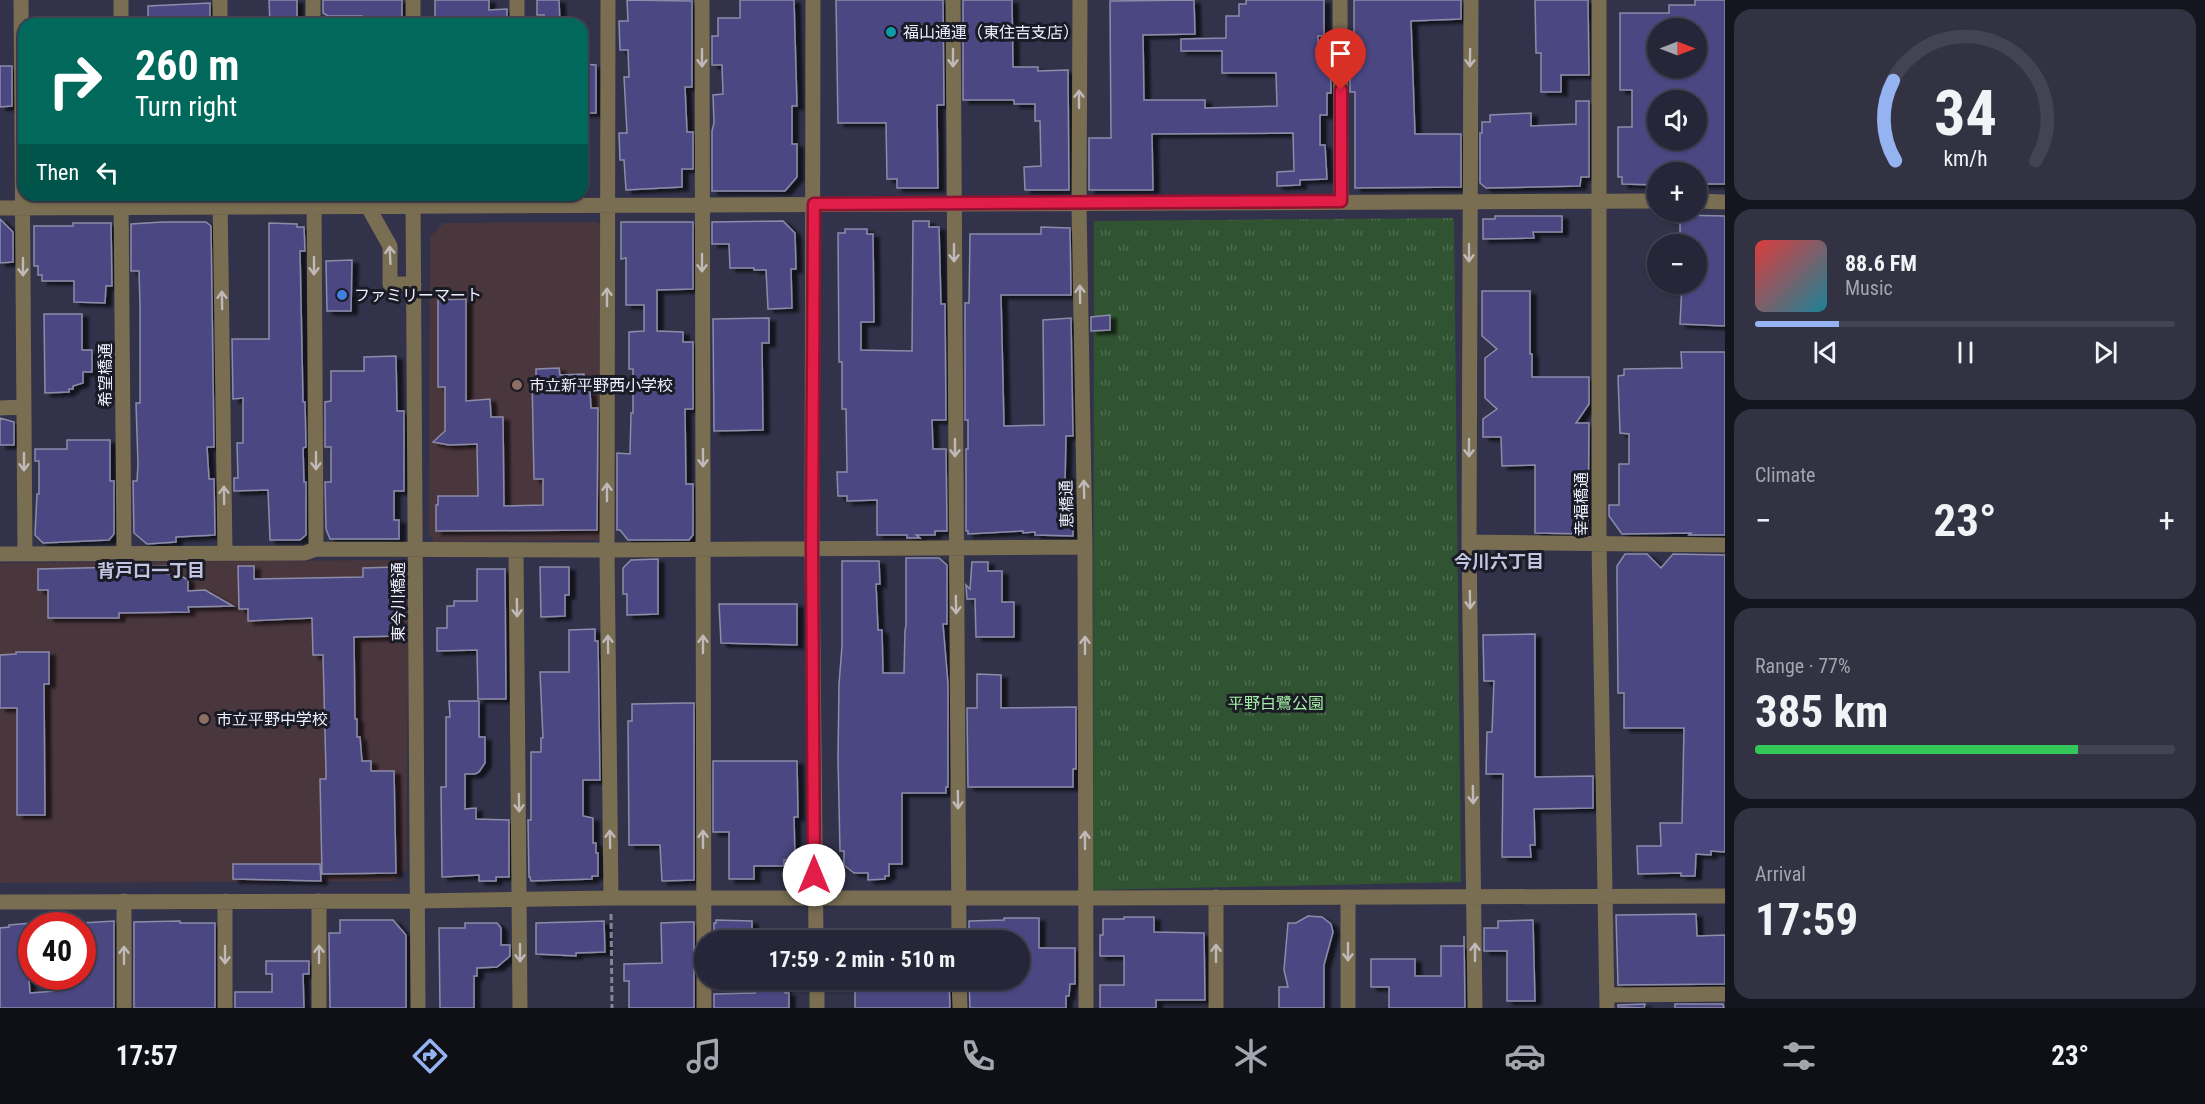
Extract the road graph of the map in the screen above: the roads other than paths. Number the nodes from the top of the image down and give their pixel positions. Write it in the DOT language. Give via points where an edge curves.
graph roads {
  1 [pos="21,0"];
  2 [pos="121,0"];
  3 [pos="220,0"];
  4 [pos="312,0"];
  5 [pos="413,0"];
  6 [pos="517,0"];
  7 [pos="608,0"];
  8 [pos="702,0"];
  9 [pos="813,0"];
  10 [pos="953,0"];
  11 [pos="1080,0"];
  12 [pos="1340,0"];
  13 [pos="1471,0"];
  14 [pos="1599,0"];
  15 [pos="21,18"];
  16 [pos="121,18"];
  17 [pos="220,18"];
  18 [pos="313,18"];
  19 [pos="413,18"];
  20 [pos="517,18"];
  21 [pos="1599,200"];
  22 [pos="23,201"];
  23 [pos="314,201"];
  24 [pos="413,201"];
  25 [pos="536,201"];
  26 [pos="1341,201"];
  27 [pos="1647,201"];
  28 [pos="1707,201"];
  29 [pos="121,202"];
  30 [pos="220,202"];
  31 [pos="1469,202"];
  32 [pos="1725,202"];
  33 [pos="814,204"];
  34 [pos="954,204"];
  35 [pos="1079,204"];
  36 [pos="607,205"];
  37 [pos="702,205"];
  38 [pos="368,207"];
  39 [pos="0,208"];
  40 [pos="23,208"];
  41 [pos="414,284"];
  42 [pos="24,407"];
  43 [pos="0,408"];
  44 [pos="1469,542"];
  45 [pos="1599,543"];
  46 [pos="1725,545"];
  47 [pos="955,547"];
  48 [pos="1085,547"];
  49 [pos="812,548"];
  50 [pos="316,549"];
  51 [pos="416,549"];
  52 [pos="703,549"];
  53 [pos="516,550"];
  54 [pos="607,550"];
  55 [pos="225,553"];
  56 [pos="0,554"];
  57 [pos="25,554"];
  58 [pos="124,554"];
  59 [pos="1475,896"];
  60 [pos="1725,896"];
  61 [pos="611,897"];
  62 [pos="1216,897"];
  63 [pos="1348,897"];
  64 [pos="1606,897"];
  65 [pos="704,898"];
  66 [pos="814,898"];
  67 [pos="959,898"];
  68 [pos="1085,898"];
  69 [pos="520,899"];
  70 [pos="124,901"];
  71 [pos="225,901"];
  72 [pos="319,901"];
  73 [pos="417,901"];
  74 [pos="0,902"];
  75 [pos="816,930"];
  76 [pos="959,930"];
  77 [pos="816,990"];
  78 [pos="959,990"];
  79 [pos="1725,994"];
  80 [pos="1607,1001"];
  81 [pos="124,1008"];
  82 [pos="225,1008"];
  83 [pos="320,1008"];
  84 [pos="418,1008"];
  85 [pos="520,1008"];
  86 [pos="704,1008"];
  87 [pos="817,1008"];
  88 [pos="960,1008"];
  89 [pos="1086,1008"];
  90 [pos="1216,1008"];
  91 [pos="1348,1008"];
  92 [pos="1475,1008"];
  1 -- 15 [label="street"];
  2 -- 16 [label="street"];
  3 -- 17 [label="street"];
  4 -- 18 [label="street"];
  5 -- 19 [label="street"];
  6 -- 20 [label="street"];
  7 -- 36 [label="street"];
  8 -- 37 [label="street, one-way"];
  9 -- 33 [label="street"];
  10 -- 34 [label="street, one-way"];
  35 -- 11 [label="street, 恵橋通, one-way"];
  12 -- 26 [label="street"];
  13 -- 31 [label="street, one-way"];
  14 -- 21 [label="street, 幸福橋通"];
  21 -- 27 [label="street"];
  21 -- 31 [label="street"];
  21 -- 45 [label="street, 幸福橋通"];
  22 -- 40 [label="street"];
  23 -- 30 [label="street"];
  23 -- 38 [label="street"];
  23 -- 50 [label="street, one-way"];
  24 -- 38 [label="street"];
  24 -- 41 [label="street, 東今川橋通"];
  25 -- 36 [label="street"];
  26 -- 31 [label="street"];
  26 -- 35 [label="street"];
  28 -- 32 [label="street"];
  29 -- 30 [label="street"];
  29 -- 40 [label="street"];
  29 -- 58 [label="street, 希望橋通"];
  55 -- 30 [label="street, one-way"];
  31 -- 44 [label="street, one-way"];
  33 -- 34 [label="street"];
  33 -- 37 [label="street"];
  33 -- 49 [label="street"];
  34 -- 35 [label="street"];
  34 -- 47 [label="street, one-way"];
  48 -- 35 [label="street, 恵橋通, one-way"];
  36 -- 37 [label="street"];
  54 -- 36 [label="street, one-way"];
  37 -- 52 [label="street, one-way"];
  41 -- 38 [label="street, one-way" via="390,284 390,246"];
  39 -- 40 [label="street"];
  40 -- 42 [label="street, one-way"];
  41 -- 51 [label="street, 東今川橋通"];
  42 -- 43 [label="street"];
  42 -- 57 [label="street, one-way"];
  44 -- 45 [label="street"];
  44 -- 59 [label="street, one-way"];
  45 -- 46 [label="street"];
  45 -- 64 [label="street, 幸福橋通"];
  47 -- 48 [label="street"];
  47 -- 49 [label="street"];
  47 -- 67 [label="street, one-way"];
  68 -- 48 [label="street, 恵橋通, one-way"];
  49 -- 52 [label="street"];
  49 -- 66 [label="street"];
  50 -- 51 [label="street"];
  50 -- 55 [label="street" via="305,553"];
  51 -- 53 [label="street"];
  51 -- 73 [label="street, 東今川橋通"];
  52 -- 54 [label="street"];
  65 -- 52 [label="street, one-way"];
  53 -- 54 [label="street"];
  53 -- 69 [label="street, one-way"];
  61 -- 54 [label="street, one-way"];
  55 -- 58 [label="street"];
  56 -- 57 [label="street"];
  57 -- 58 [label="street"];
  59 -- 63 [label="street"];
  59 -- 64 [label="street"];
  92 -- 59 [label="street, one-way"];
  60 -- 64 [label="street"];
  61 -- 65 [label="street"];
  61 -- 69 [label="street"];
  62 -- 63 [label="street"];
  62 -- 68 [label="street"];
  90 -- 62 [label="street, one-way"];
  63 -- 91 [label="street, one-way"];
  64 -- 80 [label="street, 幸福橋通"];
  65 -- 66 [label="street"];
  65 -- 86 [label="street"];
  66 -- 67 [label="street"];
  66 -- 75 [label="street"];
  67 -- 68 [label="street"];
  67 -- 76 [label="street"];
  68 -- 89 [label="street, 恵橋通"];
  69 -- 73 [label="street"];
  69 -- 85 [label="street, one-way"];
  70 -- 71 [label="street"];
  70 -- 74 [label="street"];
  81 -- 70 [label="street, one-way"];
  71 -- 72 [label="street"];
  71 -- 82 [label="street, one-way"];
  72 -- 73 [label="street"];
  83 -- 72 [label="street, one-way"];
  73 -- 84 [label="street, 東今川橋通"];
  77 -- 87 [label="street"];
  78 -- 88 [label="street"];
  79 -- 80 [label="street"];
}
